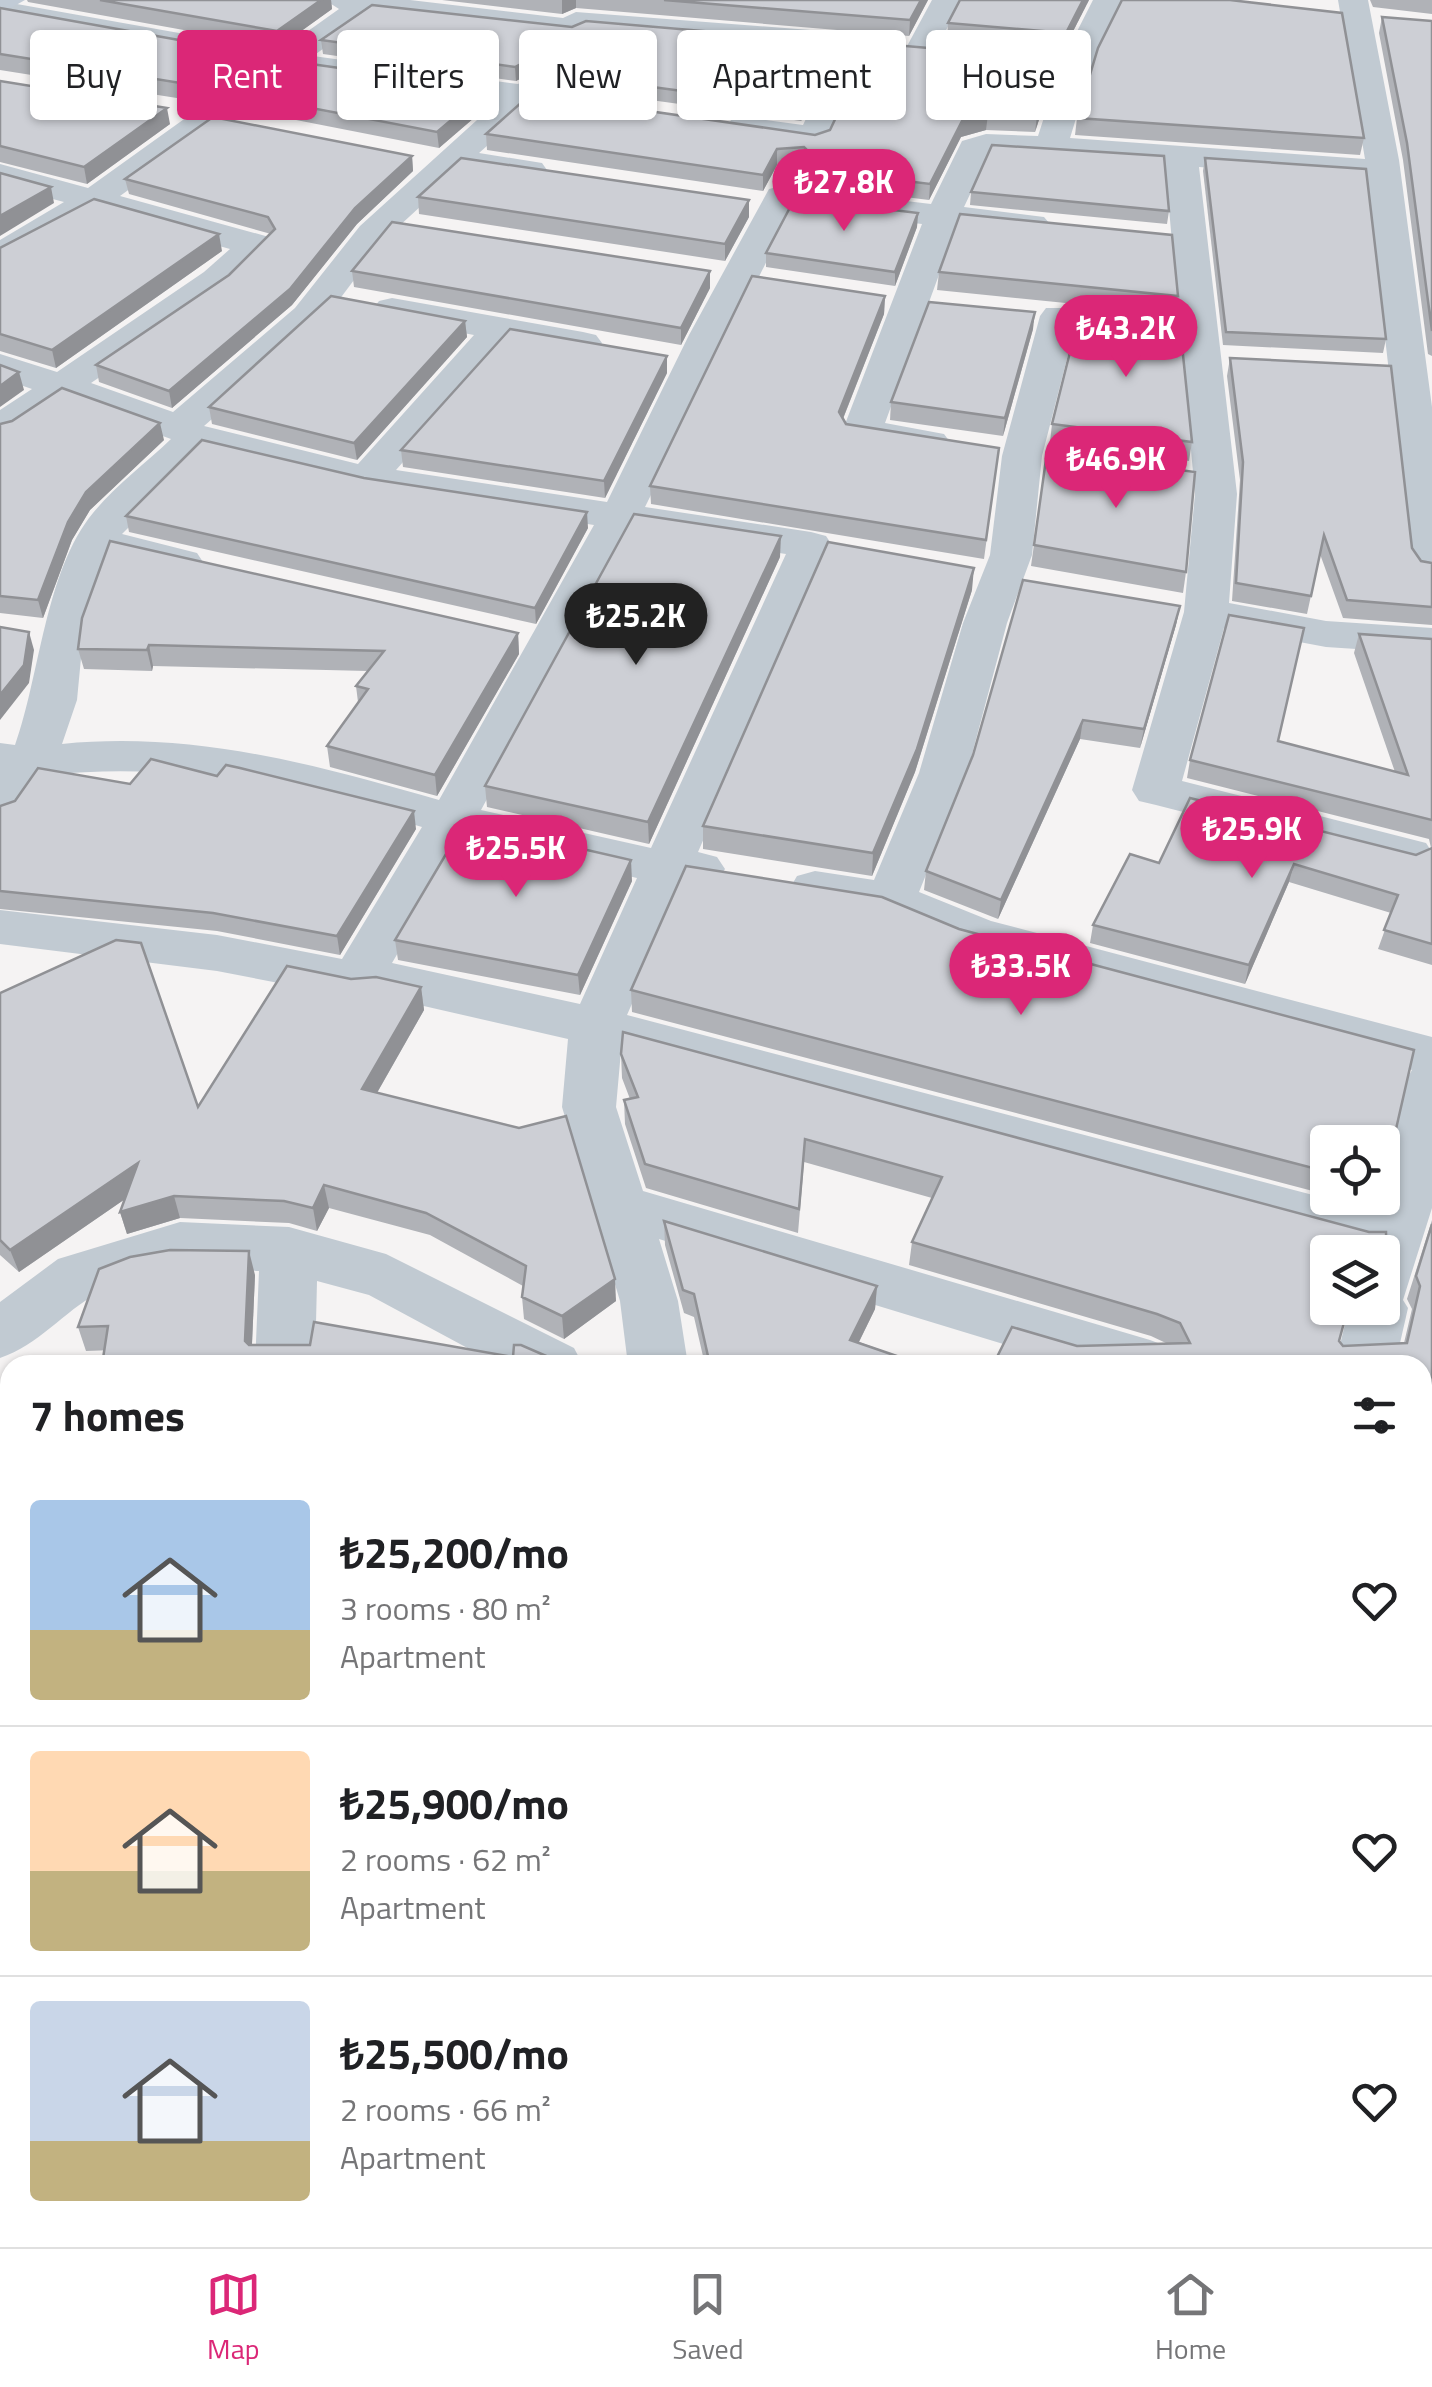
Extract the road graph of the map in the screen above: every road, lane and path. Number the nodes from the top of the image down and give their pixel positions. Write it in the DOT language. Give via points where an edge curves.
graph roads {
  1 [pos="10,0"];
  2 [pos="946,0"];
  3 [pos="1108,0"];
  4 [pos="359,1"];
  5 [pos="0,8"];
  6 [pos="1354,9"];
  7 [pos="1318,13"];
  8 [pos="580,17"];
  9 [pos="1394,22"];
  10 [pos="802,30"];
  11 [pos="1091,35"];
  12 [pos="317,36"];
  13 [pos="177,41"];
  14 [pos="906,46"];
  15 [pos="922,48"];
  16 [pos="926,48"];
  17 [pos="317,66"];
  18 [pos="519,95"];
  19 [pos="519,102"];
  20 [pos="172,111"];
  21 [pos="177,112"];
  22 [pos="657,114"];
  23 [pos="670,116"];
  24 [pos="206,120"];
  25 [pos="226,120"];
  26 [pos="822,120"];
  27 [pos="1059,120"];
  28 [pos="705,121"];
  29 [pos="247,124"];
  30 [pos="814,137"];
  31 [pos="1051,147"];
  32 [pos="1181,156"];
  33 [pos="437,160"];
  34 [pos="1383,170"];
  35 [pos="0,174"];
  36 [pos="564,174"];
  37 [pos="94,199"];
  38 [pos="765,201"];
  39 [pos="943,216"];
  40 [pos="384,222"];
  41 [pos="423,228"];
  42 [pos="1076,229"];
  43 [pos="0,255"];
  44 [pos="326,297"];
  45 [pos="895,300"];
  46 [pos="954,304"];
  47 [pos="1059,316"];
  48 [pos="500,328"];
  49 [pos="616,349"];
  50 [pos="0,365"];
  51 [pos="1402,368"];
  52 [pos="61,385"];
  53 [pos="0,428"];
  54 [pos="187,433"];
  55 [pos="1009,454"];
  56 [pos="367,478"];
  57 [pos="618,519"];
  58 [pos="98,540"];
  59 [pos="1432,566"];
  60 [pos="224,572"];
  61 [pos="1188,608"];
  62 [pos="15,631"];
  63 [pos="60,637"];
  64 [pos="1432,641"];
  65 [pos="16,760"];
  66 [pos="0,806"];
  67 [pos="449,819"];
  68 [pos="1411,854"];
  69 [pos="666,868"];
  70 [pos="890,900"];
  71 [pos="0,926"];
  72 [pos="356,980"];
  73 [pos="596,1026"];
  74 [pos="1432,1056"];
  75 [pos="1432,1082"];
  76 [pos="619,1206"];
  77 [pos="1396,1235"];
  78 [pos="1310,1239"];
  79 [pos="289,1250"];
  80 [pos="1374,1325"];
  81 [pos="0,1334"];
  82 [pos="285,1355"];
  83 [pos="534,1355"];
  84 [pos="657,1355"];
  85 [pos="1118,1355"];
  86 [pos="1367,1355"];
  1 -- 5 [label="main road"];
  2 -- 15 [label="street"];
  3 -- 11 [label="street"];
  4 -- 8 [label="street"];
  4 -- 12 [label="street"];
  5 -- 13 [label="street"];
  6 -- 7 [label="street"];
  6 -- 9 [label="street"];
  6 -- 34 [label="street"];
  8 -- 10 [label="street" via="765,22"];
  14 -- 15 [label="street"];
  15 -- 16 [label="street"];
  17 -- 18 [label="street"];
  19 -- 33 [label="street"];
  20 -- 21 [label="street"];
  22 -- 23 [label="street"];
  24 -- 37 [label="street"];
  25 -- 29 [label="street"];
  26 -- 30 [label="street"];
  27 -- 31 [label="street"];
  28 -- 30 [label="street"];
  30 -- 38 [label="street"];
  31 -- 32 [label="street"];
  31 -- 39 [label="street" via="974,148"];
  32 -- 34 [label="street"];
  32 -- 61 [label="street" via="1170,238 1200,345"];
  33 -- 36 [label="street"];
  33 -- 40 [label="street"];
  34 -- 51 [label="street"];
  35 -- 37 [label="street"];
  37 -- 43 [label="street"];
  37 -- 52 [label="street" via="256,246 217,280"];
  38 -- 39 [label="street"];
  38 -- 57 [label="street" via="739,280 675,360 658,445"];
  39 -- 42 [label="street"];
  39 -- 45 [label="street"];
  40 -- 41 [label="street"];
  40 -- 44 [label="street"];
  44 -- 48 [label="street"];
  44 -- 54 [label="street"];
  45 -- 46 [label="street"];
  45 -- 55 [label="street" via="862,432"];
  47 -- 55 [label="street"];
  48 -- 49 [label="street"];
  48 -- 56 [label="street"];
  50 -- 52 [label="street"];
  51 -- 59 [label="street"];
  52 -- 53 [label="street"];
  52 -- 54 [label="street"];
  54 -- 56 [label="street"];
  54 -- 58 [label="street"];
  55 -- 70 [label="street" via="1011,555 943,773"];
  56 -- 57 [label="street"];
  57 -- 67 [label="street" via="532,640"];
  57 -- 69 [label="street" via="830,549"];
  58 -- 60 [label="street"];
  58 -- 63 [label="street"];
  61 -- 64 [label="street" via="1326,634"];
  61 -- 68 [label="street" via="1156,790"];
  62 -- 63 [label="street"];
  63 -- 65 [label="street" via="54,700"];
  65 -- 66 [label="street"];
  65 -- 67 [label="street" via="110,754 216,760 295,774"];
  67 -- 69 [label="street"];
  67 -- 72 [label="street"];
  69 -- 70 [label="street"];
  69 -- 73 [label="street"];
  70 -- 74 [label="street" via="976,934"];
  71 -- 72 [label="street"];
  72 -- 73 [label="street" via="380,978"];
  73 -- 76 [label="street" via="589,1107"];
  73 -- 78 [label="street"];
  75 -- 77 [label="street"];
  76 -- 84 [label="street" via="649,1301"];
  76 -- 85 [label="street"];
  79 -- 81 [label="street" via="180,1244 79,1275"];
  79 -- 82 [label="street"];
  79 -- 83 [label="street" via="386,1277"];
  80 -- 86 [label="street"];
}
